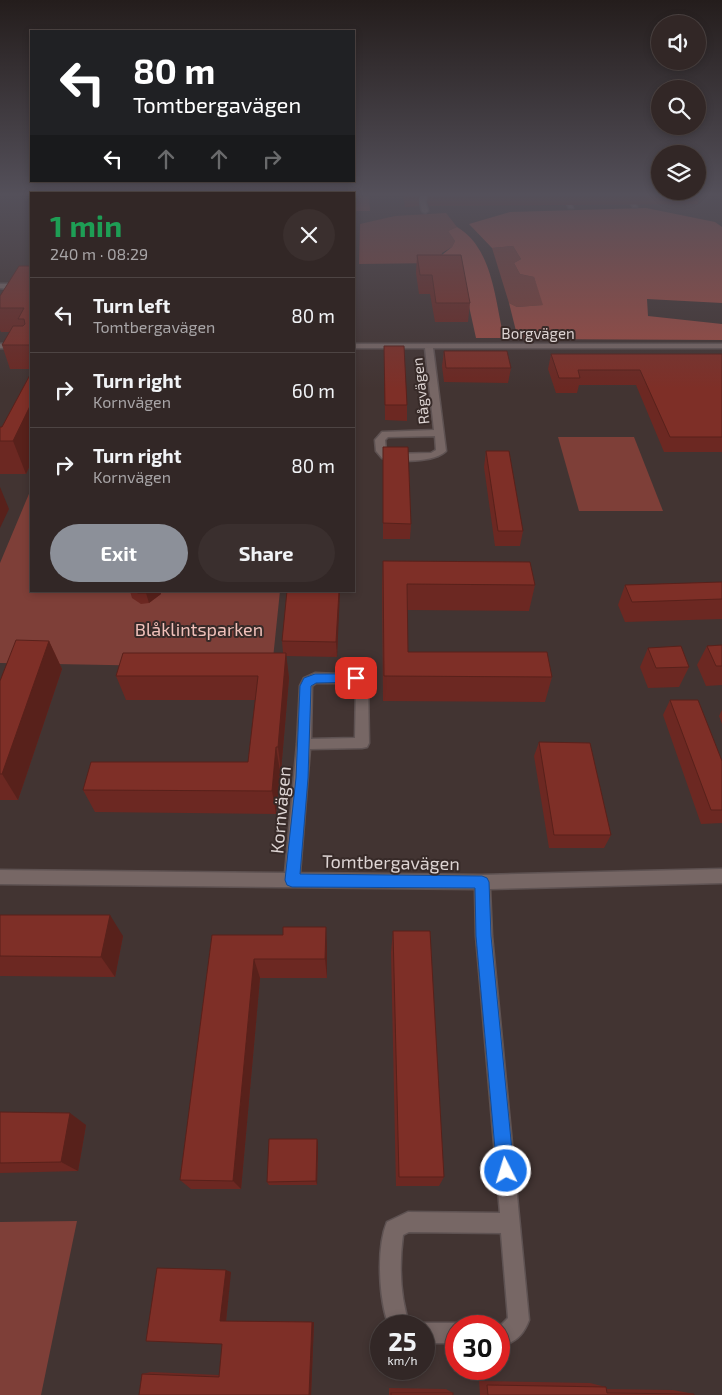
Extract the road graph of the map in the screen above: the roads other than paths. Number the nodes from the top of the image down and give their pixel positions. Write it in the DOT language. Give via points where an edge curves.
graph roads {
  1 [pos="0,286"];
  2 [pos="1,309"];
  3 [pos="0,346"];
  4 [pos="30,346"];
  5 [pos="355,346"];
  6 [pos="722,346"];
  7 [pos="429,347"];
  8 [pos="439,433"];
  9 [pos="304,744"];
  10 [pos="722,876"];
  11 [pos="0,877"];
  12 [pos="292,880"];
  13 [pos="482,882"];
  14 [pos="510,1223"];
  15 [pos="394,1315"];
  16 [pos="510,1332"];
  1 -- 2 [label="street" via="14,288"];
  3 -- 4 [label="street"];
  5 -- 7 [label="street, Borgvägen"];
  6 -- 7 [label="street, Borgvägen"];
  7 -- 8 [label="street, Rågvägen"];
  8 -- 8 [label="street, Rågvägen" via="385,434 380,440 381,451 391,457 438,455 441,451"];
  9 -- 9 [label="street, Kornvägen" via="362,743 362,686 356,678 315,678 308,681"];
  9 -- 12 [label="street, Kornvägen"];
  10 -- 13 [label="street, Tomtbergavägen"];
  11 -- 12 [label="street, Tomtbergavägen"];
  12 -- 13 [label="street, Tomtbergavägen"];
  13 -- 14 [label="street"];
  14 -- 15 [label="street" via="408,1222 394,1229"];
  14 -- 16 [label="street" via="520,1320"];
}
